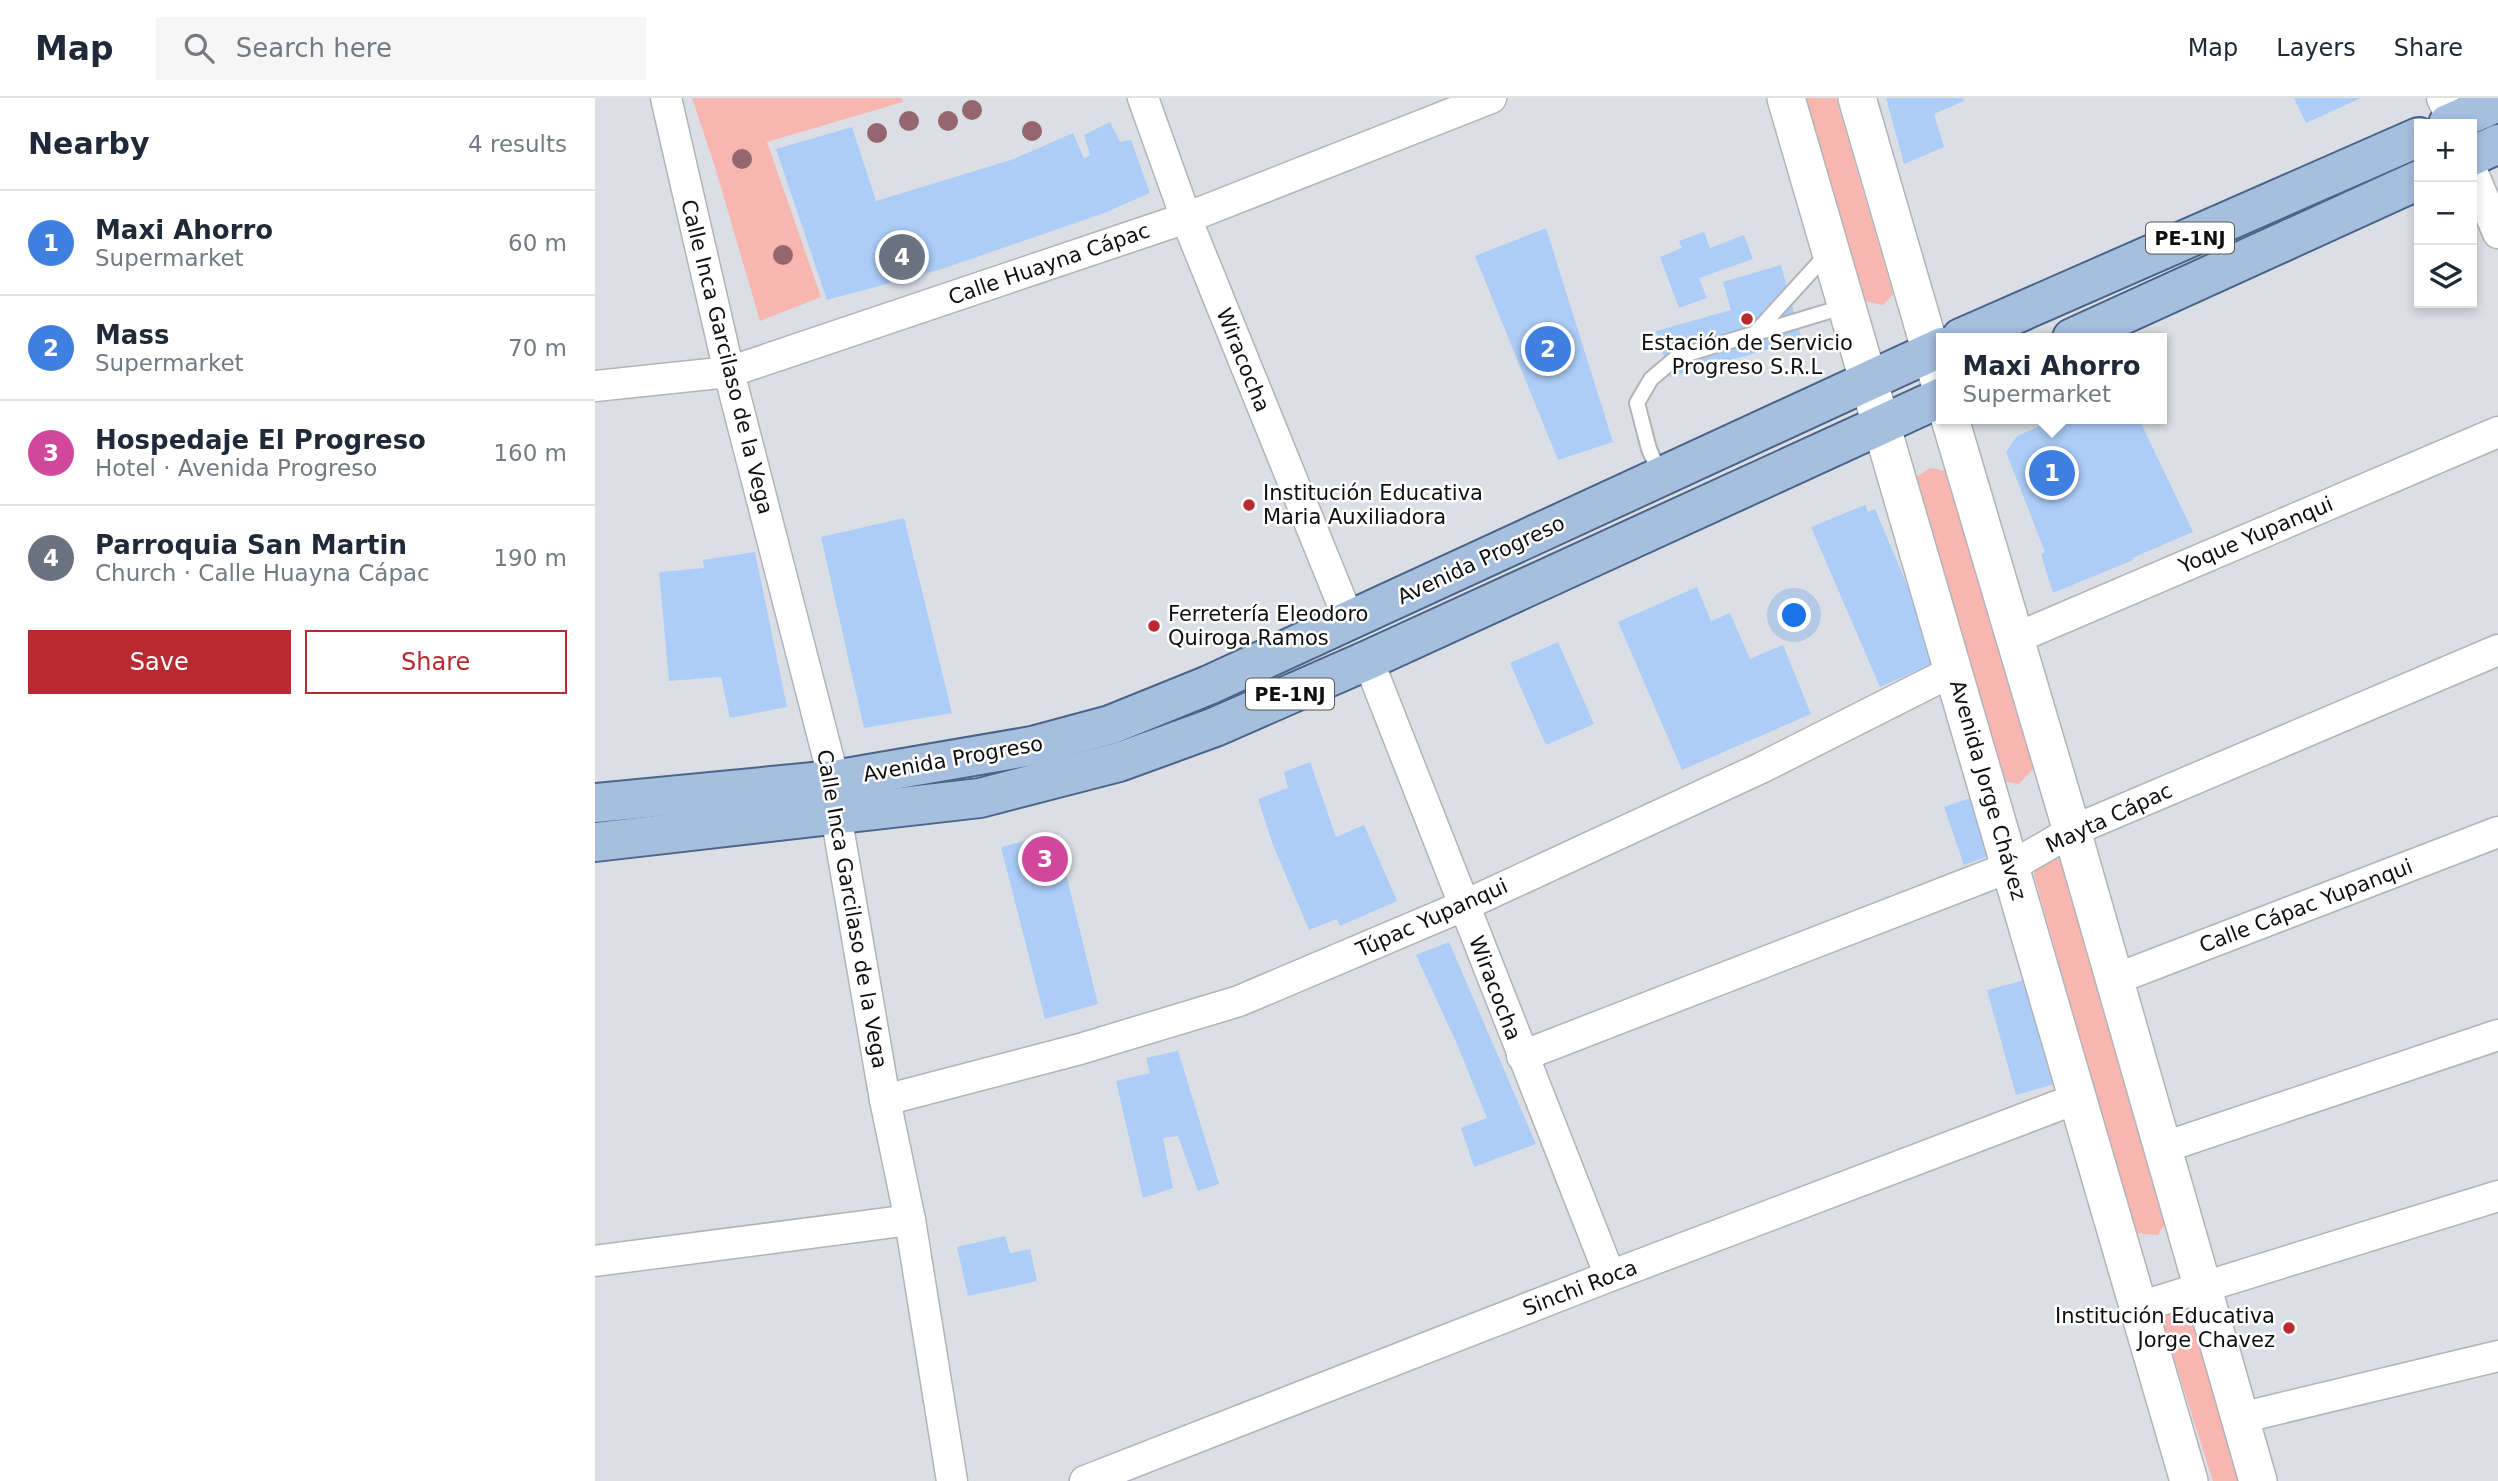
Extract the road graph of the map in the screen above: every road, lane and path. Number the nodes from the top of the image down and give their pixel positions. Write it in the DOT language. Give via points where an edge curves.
graph roads {
  1 [pos="666,98"];
  2 [pos="1143,98"];
  3 [pos="1491,98"];
  4 [pos="1786,98"];
  5 [pos="1857,98"];
  6 [pos="2498,102"];
  7 [pos="2444,119"];
  8 [pos="2414,132"];
  9 [pos="2498,145"];
  10 [pos="2477,154"];
  11 [pos="2415,182"];
  12 [pos="2477,182"];
  13 [pos="1185,218"];
  14 [pos="2498,233"];
  15 [pos="1831,251"];
  16 [pos="1847,306"];
  17 [pos="1757,331"];
  18 [pos="1940,333"];
  19 [pos="1974,333"];
  20 [pos="2083,333"];
  21 [pos="1936,350"];
  22 [pos="729,372"];
  23 [pos="1869,382"];
  24 [pos="595,386"];
  25 [pos="1936,400"];
  26 [pos="1880,424"];
  27 [pos="1951,424"];
  28 [pos="2498,432"];
  29 [pos="1661,477"];
  30 [pos="1349,620"];
  31 [pos="2014,639"];
  32 [pos="2498,650"];
  33 [pos="1368,660"];
  34 [pos="1953,671"];
  35 [pos="835,797"];
  36 [pos="595,803"];
  37 [pos="2072,831"];
  38 [pos="2498,832"];
  39 [pos="595,842"];
  40 [pos="2010,867"];
  41 [pos="1463,906"];
  42 [pos="2113,980"];
  43 [pos="2498,1035"];
  44 [pos="1522,1056"];
  45 [pos="2078,1098"];
  46 [pos="885,1100"];
  47 [pos="2162,1148"];
  48 [pos="2498,1196"];
  49 [pos="910,1220"];
  50 [pos="595,1261"];
  51 [pos="1610,1276"];
  52 [pos="2202,1287"];
  53 [pos="2139,1307"];
  54 [pos="2498,1356"];
  55 [pos="2239,1418"];
  56 [pos="952,1481"];
  57 [pos="1085,1481"];
  58 [pos="2189,1481"];
  59 [pos="2258,1481"];
  1 -- 22 [label="street, Calle Inca Garcilaso de la Vega"];
  2 -- 13 [label="street, Wiracocha"];
  3 -- 13 [label="street, Calle Huayna Cápac"];
  4 -- 15 [label="street, Avenida Jorge Chávez"];
  5 -- 18 [label="street"];
  6 -- 7 [label="main road, Avenida Progreso / PE-1NJ"];
  8 -- 19 [label="main road, Avenida Progreso / PE-1NJ"];
  9 -- 10 [label="main road"];
  11 -- 20 [label="main road, PE-1NJ"];
  12 -- 14 [label="street"];
  13 -- 22 [label="street, Calle Huayna Cápac"];
  13 -- 30 [label="street, Wiracocha"];
  15 -- 16 [label="street, Avenida Jorge Chávez"];
  15 -- 17 [label="lane"];
  16 -- 17 [label="lane"];
  16 -- 23 [label="street, Avenida Jorge Chávez"];
  17 -- 29 [label="lane" via="1678,357 1651,379 1637,403"];
  21 -- 23 [label="main road, Avenida Progreso / PE-1NJ"];
  22 -- 24 [label="street, Calle Huayna Cápac"];
  22 -- 35 [label="street, Calle Inca Garcilaso de la Vega"];
  23 -- 26 [label="street, Avenida Jorge Chávez"];
  23 -- 29 [label="main road, Avenida Progreso / PE-1NJ"];
  25 -- 26 [label="main road, Avenida Progreso / PE-1NJ"];
  26 -- 33 [label="main road, Avenida Progreso / PE-1NJ"];
  26 -- 34 [label="street, Avenida Jorge Chávez"];
  27 -- 31 [label="street"];
  28 -- 31 [label="street, Yoque Yupanqui"];
  29 -- 30 [label="main road, Avenida Progreso / PE-1NJ"];
  30 -- 35 [label="main road, Avenida Progreso / PE-1NJ" via="1109,725"];
  31 -- 37 [label="street"];
  32 -- 37 [label="street, Mayta Cápac"];
  33 -- 35 [label="main road, Avenida Progreso / PE-1NJ" via="1215,727 1119,762 979,799"];
  33 -- 41 [label="street, Wiracocha"];
  34 -- 40 [label="street, Avenida Jorge Chávez"];
  34 -- 41 [label="street, Túpac Yupanqui" via="1761,768"];
  35 -- 36 [label="main road, Avenida Progreso / PE-1NJ"];
  35 -- 39 [label="main road, Avenida Progreso / PE-1NJ"];
  35 -- 46 [label="street, Calle Inca Garcilaso de la Vega"];
  37 -- 40 [label="street, Mayta Cápac"];
  37 -- 42 [label="street"];
  38 -- 42 [label="street, Calle Cápac Yupanqui"];
  40 -- 44 [label="street, Mayta Cápac"];
  40 -- 45 [label="street, Avenida Jorge Chávez"];
  41 -- 44 [label="street, Wiracocha"];
  41 -- 46 [label="street, Túpac Yupanqui" via="1240,1000 1080,1049"];
  42 -- 47 [label="street"];
  43 -- 47 [label="street"];
  44 -- 51 [label="street, Wiracocha"];
  45 -- 51 [label="street, Sinchi Roca"];
  45 -- 53 [label="street, Avenida Jorge Chávez"];
  46 -- 49 [label="street, Calle Inca Garcilaso de la Vega"];
  47 -- 52 [label="street"];
  48 -- 52 [label="street"];
  49 -- 50 [label="street"];
  49 -- 56 [label="street, Calle Inca Garcilaso de la Vega"];
  51 -- 57 [label="street, Sinchi Roca"];
  52 -- 53 [label="street"];
  52 -- 55 [label="street"];
  53 -- 58 [label="street, Avenida Jorge Chávez"];
  54 -- 55 [label="street"];
  55 -- 59 [label="street"];
}
